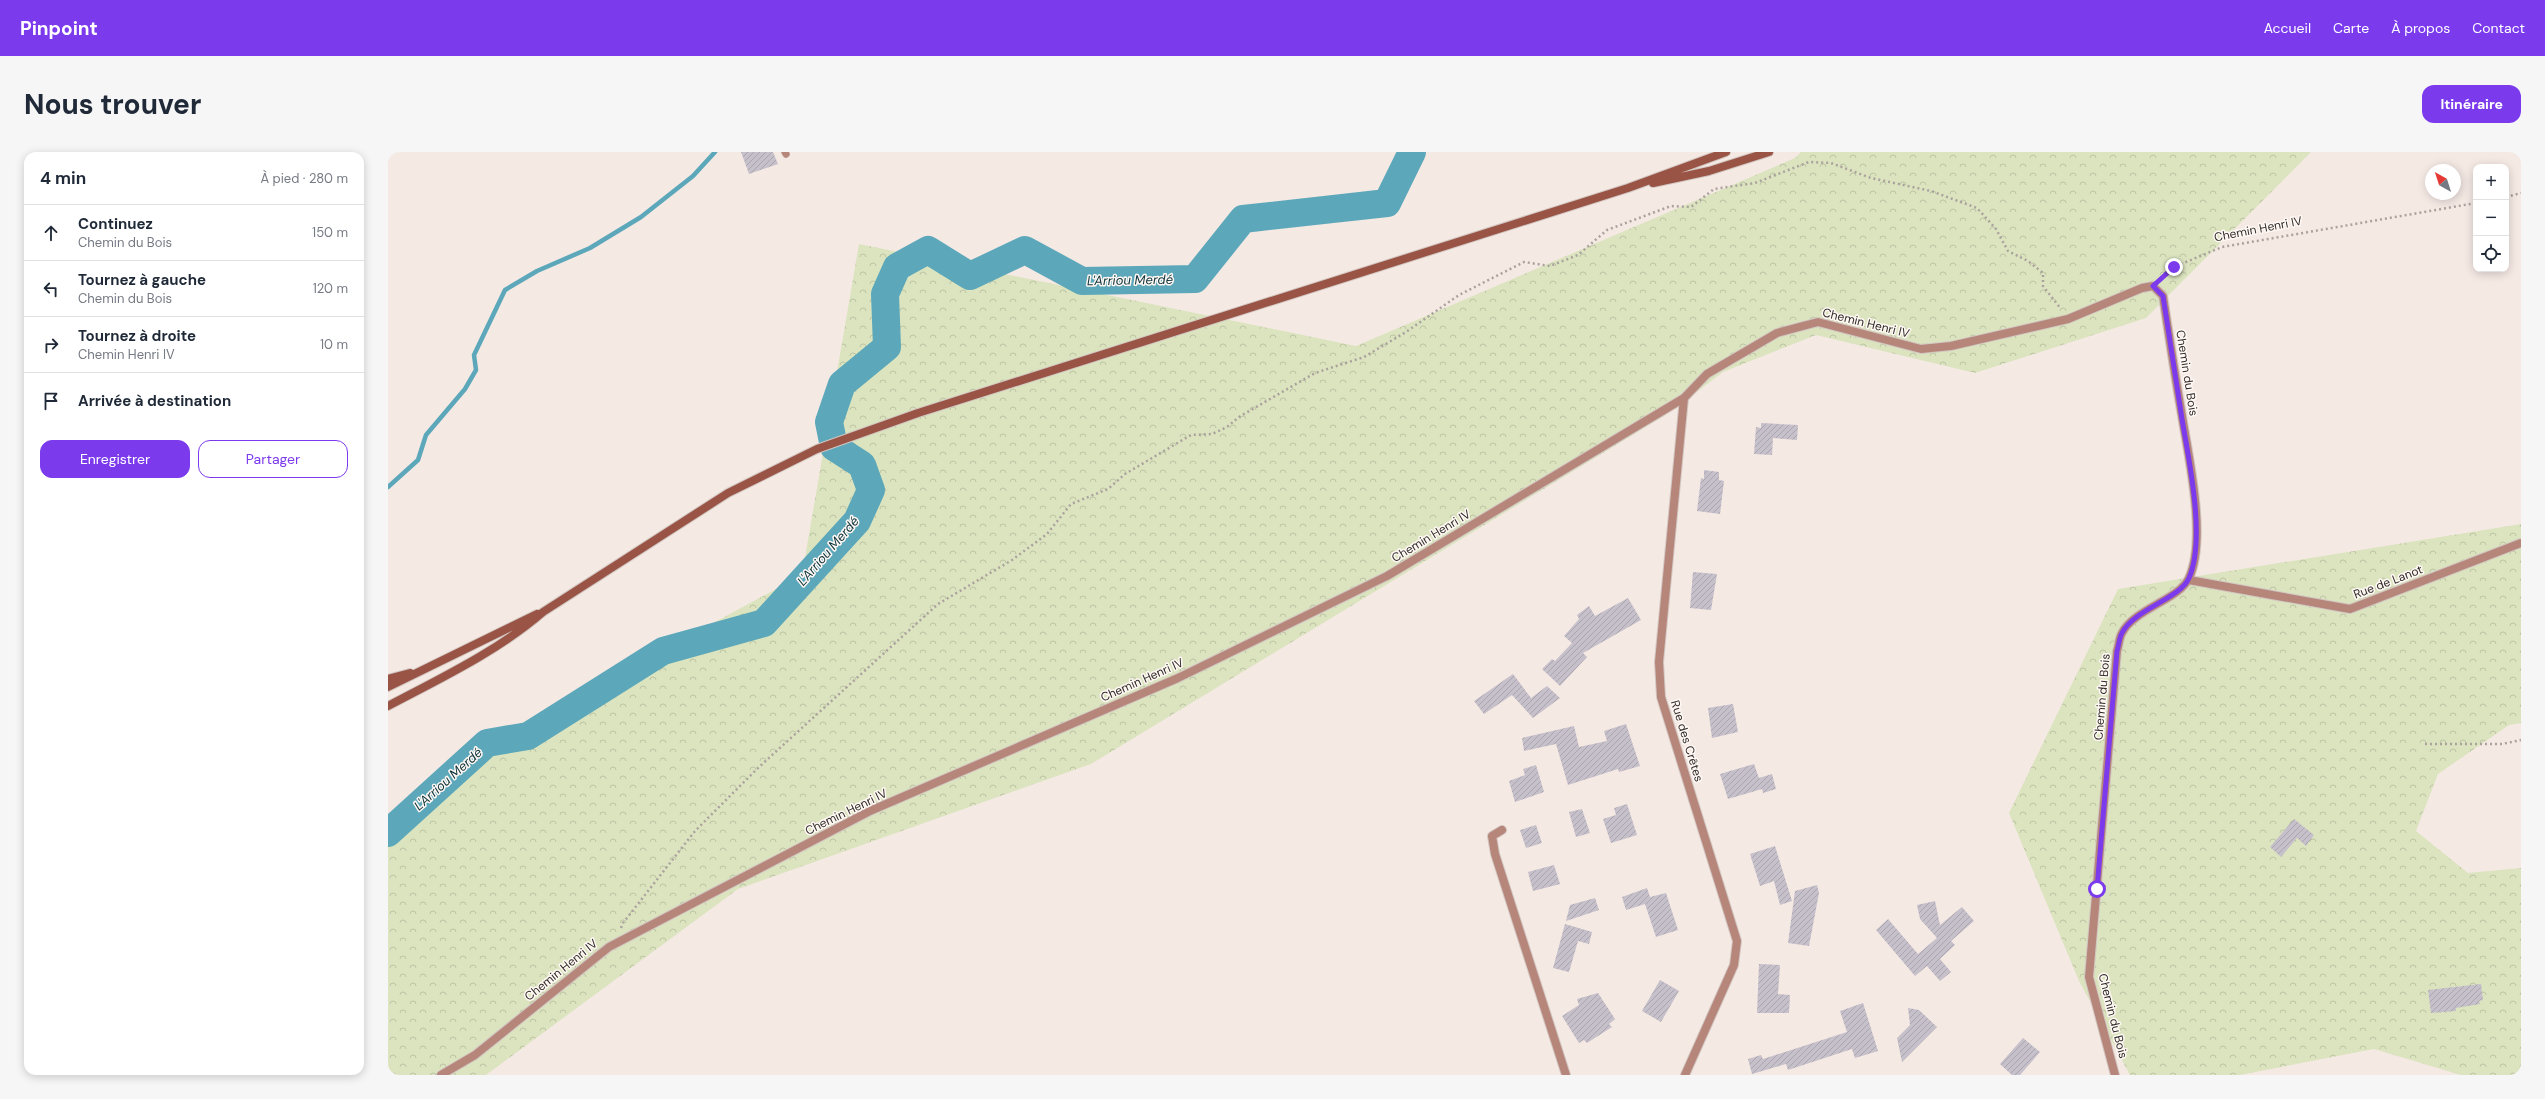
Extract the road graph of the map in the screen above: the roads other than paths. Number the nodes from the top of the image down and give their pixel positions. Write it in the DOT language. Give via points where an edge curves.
graph roads {
  1 [pos="1726,152"];
  2 [pos="1769,152"];
  3 [pos="1628,188"];
  4 [pos="2153,286"];
  5 [pos="1684,398"];
  6 [pos="2521,543"];
  7 [pos="2189,580"];
  8 [pos="543,612"];
  9 [pos="436,666"];
  10 [pos="388,679"];
  11 [pos="388,687"];
  12 [pos="388,706"];
  13 [pos="1502,830"];
  14 [pos="441,1075"];
  15 [pos="1566,1075"];
  16 [pos="1685,1075"];
  17 [pos="2115,1075"];
  1 -- 3 [label="main road"];
  2 -- 3 [label="main road" via="1709,171"];
  3 -- 8 [label="main road" via="853,435 817,449 728,493"];
  4 -- 5 [label="street, Chemin Henri IV" via="2142,288 2068,319 1951,346 1921,349 1818,322 1777,333 1707,374"];
  4 -- 7 [label="street, Chemin du Bois" via="2163,296 2190,471 2197,530 2195,564"];
  5 -- 14 [label="street, Chemin Henri IV" via="1387,576 1178,678 870,812 615,944 475,1055"];
  5 -- 16 [label="street, Rue des Crêtes" via="1659,662 1661,697 1737,941 1734,965"];
  6 -- 7 [label="street, Rue de Lanot" via="2350,609"];
  7 -- 17 [label="street, Chemin du Bois" via="2135,618 2122,633 2117,651 2089,977"];
  8 -- 9 [label="main road"];
  8 -- 12 [label="main road" via="525,628 504,641"];
  9 -- 10 [label="main road"];
  9 -- 11 [label="main road"];
  13 -- 15 [label="street" via="1492,836 1495,854"];
}
